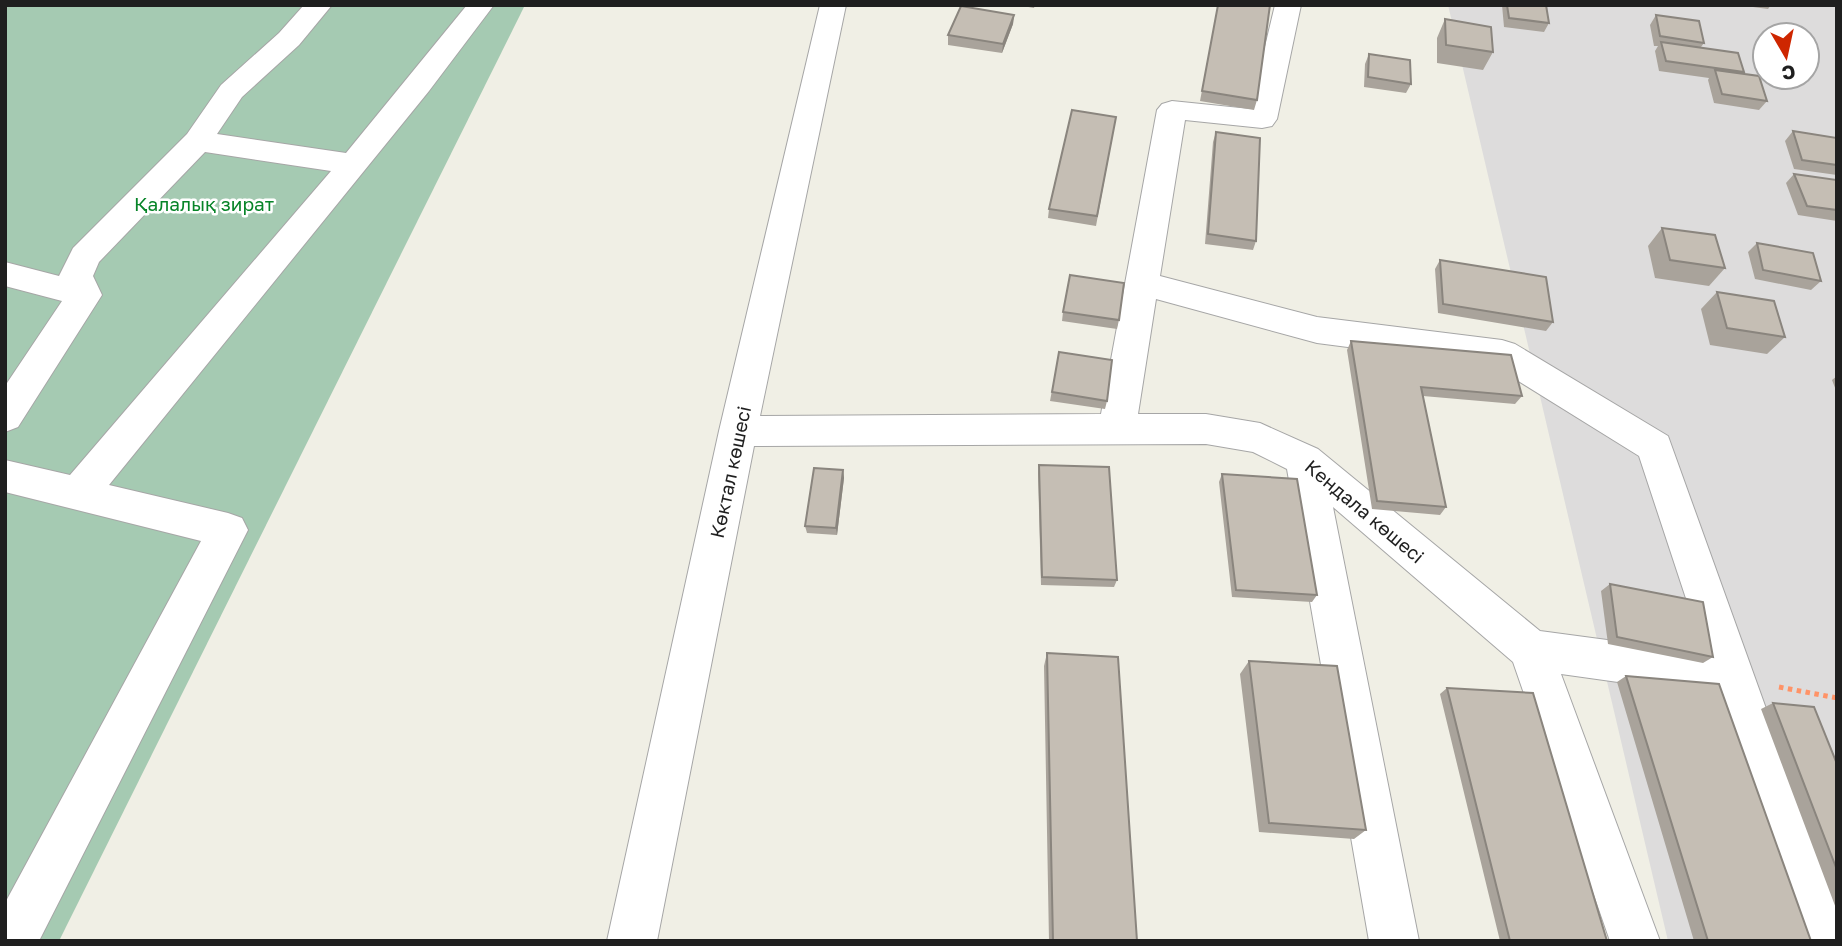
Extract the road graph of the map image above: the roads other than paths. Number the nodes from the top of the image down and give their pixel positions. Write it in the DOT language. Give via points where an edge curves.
graph roads {
  1 [pos="319,5"];
  2 [pos="481,5"];
  3 [pos="834,5"];
  4 [pos="1288,5"];
  5 [pos="198,141"];
  6 [pos="354,163"];
  7 [pos="5,274"];
  8 [pos="1141,283"];
  9 [pos="85,295"];
  10 [pos="5,417"];
  11 [pos="1117,429"];
  12 [pos="738,430"];
  13 [pos="1306,460"];
  14 [pos="5,477"];
  15 [pos="78,494"];
  16 [pos="1530,650"];
  17 [pos="1734,678"];
  18 [pos="12,941"];
  19 [pos="632,941"];
  20 [pos="1394,941"];
  21 [pos="1635,941"];
  22 [pos="1824,941"];
  1 -- 5 [label="street" via="289,39 230,91"];
  2 -- 6 [label="street"];
  3 -- 12 [label="street, Көктал көшесі"];
  4 -- 8 [label="street" via="1262,119 1172,110"];
  5 -- 6 [label="street"];
  5 -- 9 [label="street" via="85,256 76,276"];
  6 -- 15 [label="street"];
  7 -- 9 [label="street"];
  8 -- 11 [label="street"];
  8 -- 17 [label="street" via="1317,330 1502,354 1655,447"];
  9 -- 10 [label="street"];
  11 -- 12 [label="street, Кендала көшесі"];
  11 -- 13 [label="street, Кендала көшесі" via="1206,429 1260,438"];
  12 -- 19 [label="street, Көктал көшесі"];
  13 -- 16 [label="street, Кендала көшесі"];
  13 -- 20 [label="street"];
  14 -- 15 [label="street"];
  15 -- 18 [label="street" via="228,530"];
  16 -- 17 [label="street"];
  16 -- 21 [label="street, Кендала көшесі"];
  17 -- 22 [label="street"];
}
